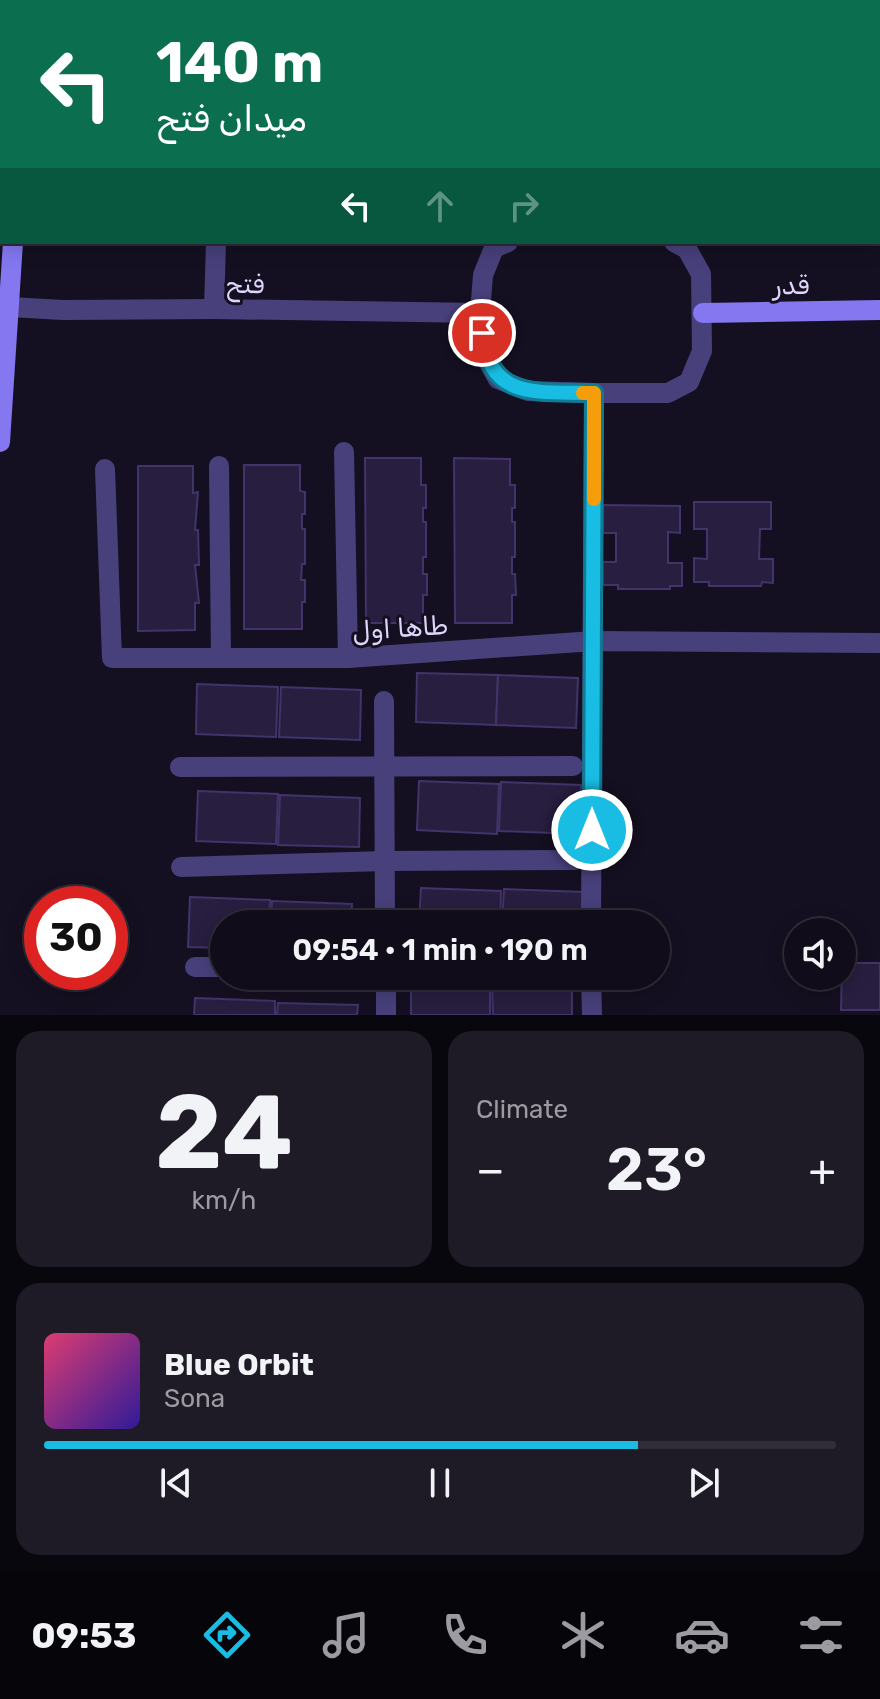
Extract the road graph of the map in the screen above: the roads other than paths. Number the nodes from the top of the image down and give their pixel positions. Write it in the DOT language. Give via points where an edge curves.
graph roads {
  1 [pos="13,244"];
  2 [pos="216,244"];
  3 [pos="503,244"];
  4 [pos="678,244"];
  5 [pos="10,307"];
  6 [pos="214,309"];
  7 [pos="880,310"];
  8 [pos="480,313"];
  9 [pos="703,313"];
  10 [pos="594,393"];
  11 [pos="0,442"];
  12 [pos="344,452"];
  13 [pos="219,466"];
  14 [pos="105,469"];
  15 [pos="594,641"];
  16 [pos="880,643"];
  17 [pos="221,658"];
  18 [pos="348,658"];
  19 [pos="384,701"];
  20 [pos="384,766"];
  21 [pos="573,766"];
  22 [pos="180,767"];
  23 [pos="575,860"];
  24 [pos="385,861"];
  25 [pos="181,867"];
  26 [pos="385,910"];
  27 [pos="591,910"];
  28 [pos="195,967"];
  29 [pos="210,967"];
  30 [pos="386,990"];
  31 [pos="591,990"];
  32 [pos="386,1015"];
  33 [pos="592,1015"];
  1 -- 5 [label="main road"];
  2 -- 6 [label="street"];
  3 -- 8 [label="street" via="494,248 483,275"];
  4 -- 9 [label="street" via="687,249 701,274"];
  5 -- 6 [label="street, فتح"];
  5 -- 11 [label="main road"];
  6 -- 8 [label="street, فتح"];
  7 -- 9 [label="main road, قدر"];
  8 -- 10 [label="street" via="484,354 498,379 528,391"];
  9 -- 10 [label="street" via="702,351 689,382 668,393"];
  10 -- 15 [label="street"];
  12 -- 18 [label="street"];
  13 -- 17 [label="street"];
  14 -- 17 [label="street, طاها اول" via="112,658"];
  15 -- 16 [label="street, طاها اول"];
  15 -- 18 [label="street, طاها اول"];
  15 -- 27 [label="street"];
  17 -- 18 [label="street, طاها اول"];
  19 -- 20 [label="street"];
  20 -- 21 [label="street"];
  20 -- 22 [label="street"];
  20 -- 24 [label="street"];
  23 -- 24 [label="street"];
  24 -- 25 [label="street"];
  24 -- 26 [label="street"];
  28 -- 29 [label="street"];
  30 -- 32 [label="street"];
  31 -- 33 [label="street"];
}
